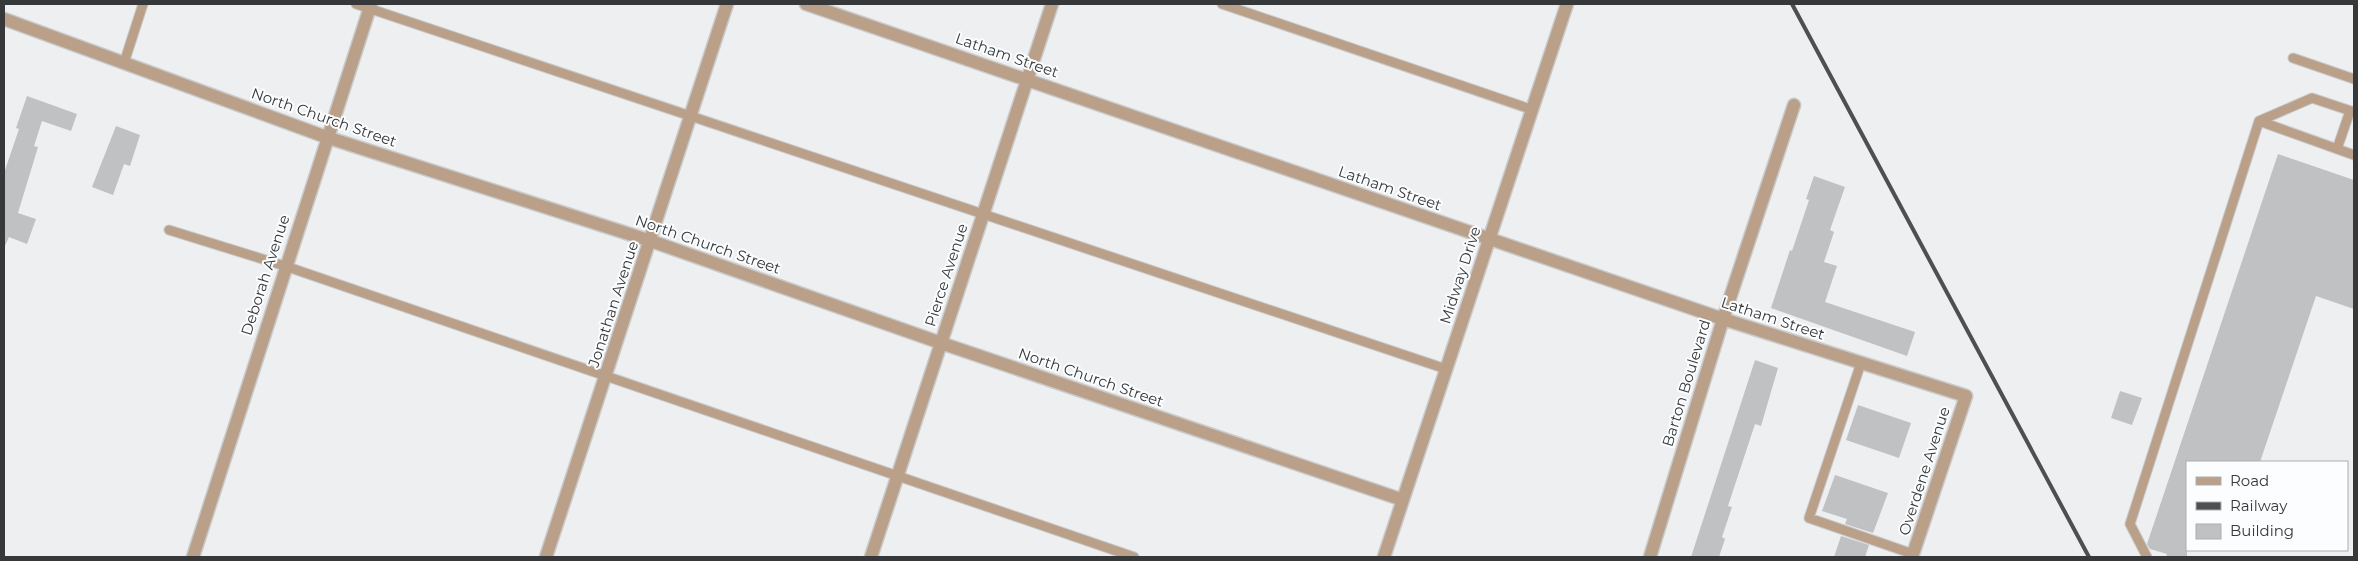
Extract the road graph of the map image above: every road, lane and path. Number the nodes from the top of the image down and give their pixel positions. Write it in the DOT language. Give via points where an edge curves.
graph roads {
  1 [pos="143,4"];
  2 [pos="356,4"];
  3 [pos="727,4"];
  4 [pos="806,4"];
  5 [pos="1052,4"];
  6 [pos="1222,4"];
  7 [pos="1567,4"];
  8 [pos="370,6"];
  9 [pos="4,19"];
  10 [pos="2293,58"];
  11 [pos="124,63"];
  12 [pos="1027,79"];
  13 [pos="2354,79"];
  14 [pos="1794,105"];
  15 [pos="1533,110"];
  16 [pos="2352,111"];
  17 [pos="692,116"];
  18 [pos="2258,122"];
  19 [pos="326,137"];
  20 [pos="2337,149"];
  21 [pos="2354,155"];
  22 [pos="983,213"];
  23 [pos="169,230"];
  24 [pos="1488,240"];
  25 [pos="651,241"];
  26 [pos="285,266"];
  27 [pos="1723,319"];
  28 [pos="940,343"];
  29 [pos="1861,363"];
  30 [pos="1446,369"];
  31 [pos="606,377"];
  32 [pos="1966,396"];
  33 [pos="897,476"];
  34 [pos="1403,500"];
  35 [pos="1913,556"];
  36 [pos="193,557"];
  37 [pos="546,557"];
  38 [pos="871,557"];
  39 [pos="1134,557"];
  40 [pos="1384,557"];
  41 [pos="1650,557"];
  42 [pos="2147,557"];
  1 -- 11 [label="lane"];
  2 -- 8 [label="lane"];
  3 -- 17 [label="street, Jonathan Avenue"];
  4 -- 12 [label="street, Latham Street"];
  5 -- 12 [label="street, Pierce Avenue"];
  6 -- 15 [label="lane"];
  7 -- 15 [label="street, Midway Drive"];
  8 -- 17 [label="lane"];
  8 -- 19 [label="street, Deborah Avenue"];
  9 -- 11 [label="street, North Church Street"];
  10 -- 13 [label="lane"];
  11 -- 19 [label="street, North Church Street"];
  12 -- 22 [label="street, Pierce Avenue"];
  12 -- 24 [label="street, Latham Street"];
  14 -- 27 [label="street, Barton Boulevard"];
  15 -- 24 [label="street, Midway Drive"];
  16 -- 18 [label="lane" via="2312,98"];
  16 -- 20 [label="lane"];
  17 -- 22 [label="lane"];
  17 -- 25 [label="street, Jonathan Avenue"];
  18 -- 20 [label="lane"];
  18 -- 42 [label="lane" via="2130,524"];
  19 -- 25 [label="street, North Church Street"];
  19 -- 26 [label="street, Deborah Avenue"];
  20 -- 21 [label="lane"];
  22 -- 28 [label="street, Pierce Avenue"];
  22 -- 30 [label="lane"];
  23 -- 26 [label="lane"];
  24 -- 27 [label="street, Latham Street"];
  24 -- 30 [label="street, Midway Drive"];
  25 -- 28 [label="street, North Church Street"];
  25 -- 31 [label="street, Jonathan Avenue"];
  26 -- 31 [label="lane"];
  26 -- 36 [label="street, Deborah Avenue"];
  27 -- 29 [label="street, Latham Street"];
  27 -- 41 [label="street, Barton Boulevard"];
  28 -- 33 [label="street, Pierce Avenue"];
  28 -- 34 [label="street, North Church Street"];
  29 -- 32 [label="street, Latham Street"];
  29 -- 35 [label="lane" via="1809,518"];
  30 -- 34 [label="street, Midway Drive"];
  31 -- 33 [label="lane"];
  31 -- 37 [label="street, Jonathan Avenue"];
  32 -- 35 [label="street, Overdene Avenue"];
  33 -- 38 [label="street, Pierce Avenue"];
  33 -- 39 [label="lane"];
  34 -- 40 [label="street, Midway Drive"];
}
